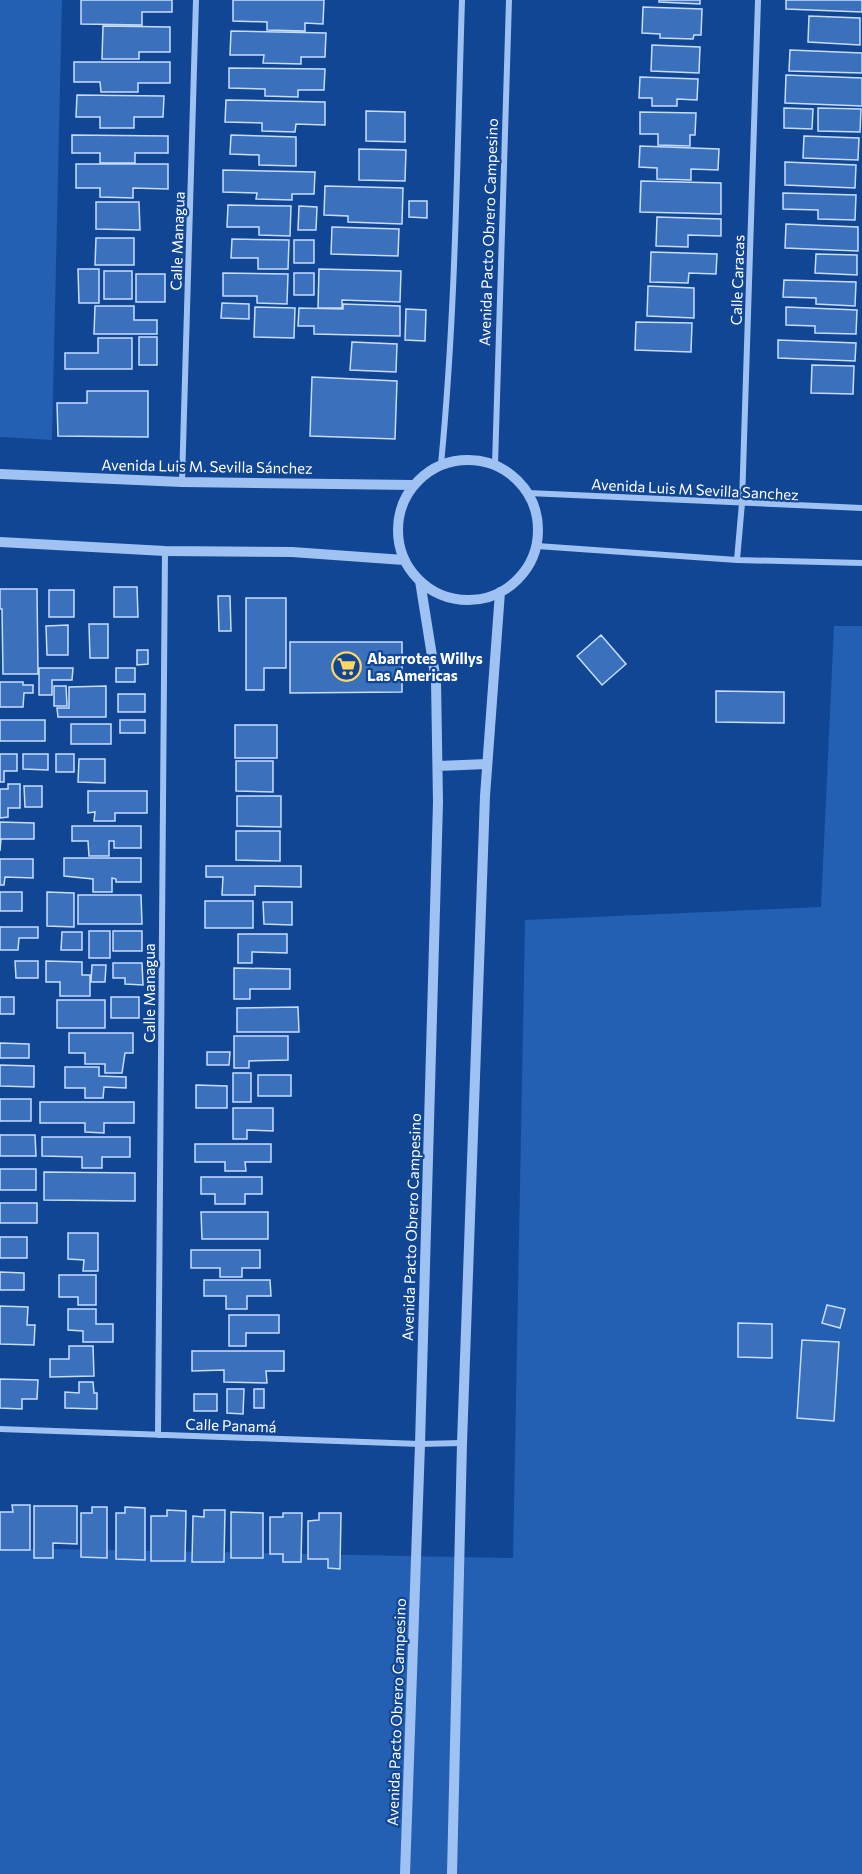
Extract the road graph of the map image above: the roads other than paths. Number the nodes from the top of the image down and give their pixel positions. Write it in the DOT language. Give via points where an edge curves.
graph roads {
  1 [pos="196,0"];
  2 [pos="462,0"];
  3 [pos="509,0"];
  4 [pos="758,0"];
  5 [pos="441,464"];
  6 [pos="495,465"];
  7 [pos="0,474"];
  8 [pos="182,483"];
  9 [pos="413,485"];
  10 [pos="528,493"];
  11 [pos="742,504"];
  12 [pos="862,508"];
  13 [pos="0,542"];
  14 [pos="537,546"];
  15 [pos="165,551"];
  16 [pos="405,560"];
  17 [pos="736,560"];
  18 [pos="862,563"];
  19 [pos="420,581"];
  20 [pos="500,592"];
  21 [pos="487,764"];
  22 [pos="438,766"];
  23 [pos="0,1429"];
  24 [pos="158,1435"];
  25 [pos="462,1443"];
  26 [pos="420,1444"];
  27 [pos="405,1874"];
  28 [pos="452,1874"];
  1 -- 8 [label="street, Calle Managua"];
  2 -- 5 [label="street"];
  3 -- 6 [label="street, Avenida Pacto Obrero Campesino"];
  4 -- 11 [label="street, Calle Caracas"];
  5 -- 6 [label="street" via="468,459"];
  5 -- 9 [label="street"];
  6 -- 10 [label="street" via="513,476"];
  7 -- 8 [label="street, Avenida Luis M. Sevilla Sánchez"];
  8 -- 9 [label="street, Avenida Luis M. Sevilla Sánchez"];
  9 -- 16 [label="street" via="401,508 397,535"];
  10 -- 11 [label="street, Avenida Luis M Sevilla Sanchez"];
  10 -- 14 [label="street" via="537,518"];
  11 -- 12 [label="street, Avenida Luis M Sevilla Sanchez"];
  11 -- 17 [label="street, Calle Caracas"];
  13 -- 15 [label="street"];
  14 -- 17 [label="street"];
  14 -- 20 [label="street" via="523,573"];
  15 -- 16 [label="street" via="292,552"];
  15 -- 24 [label="street, Calle Managua"];
  16 -- 19 [label="street"];
  17 -- 18 [label="street"];
  19 -- 20 [label="street" via="444,596 473,600"];
  19 -- 22 [label="street, Avenida Pacto Obrero Campesino" via="436,681"];
  20 -- 21 [label="street"];
  21 -- 22 [label="street"];
  21 -- 25 [label="street"];
  22 -- 26 [label="street, Avenida Pacto Obrero Campesino"];
  23 -- 24 [label="street, Calle Panamá"];
  24 -- 26 [label="street, Calle Panamá"];
  25 -- 26 [label="street, Calle Panamá"];
  25 -- 28 [label="street"];
  26 -- 27 [label="street, Avenida Pacto Obrero Campesino"];
}
